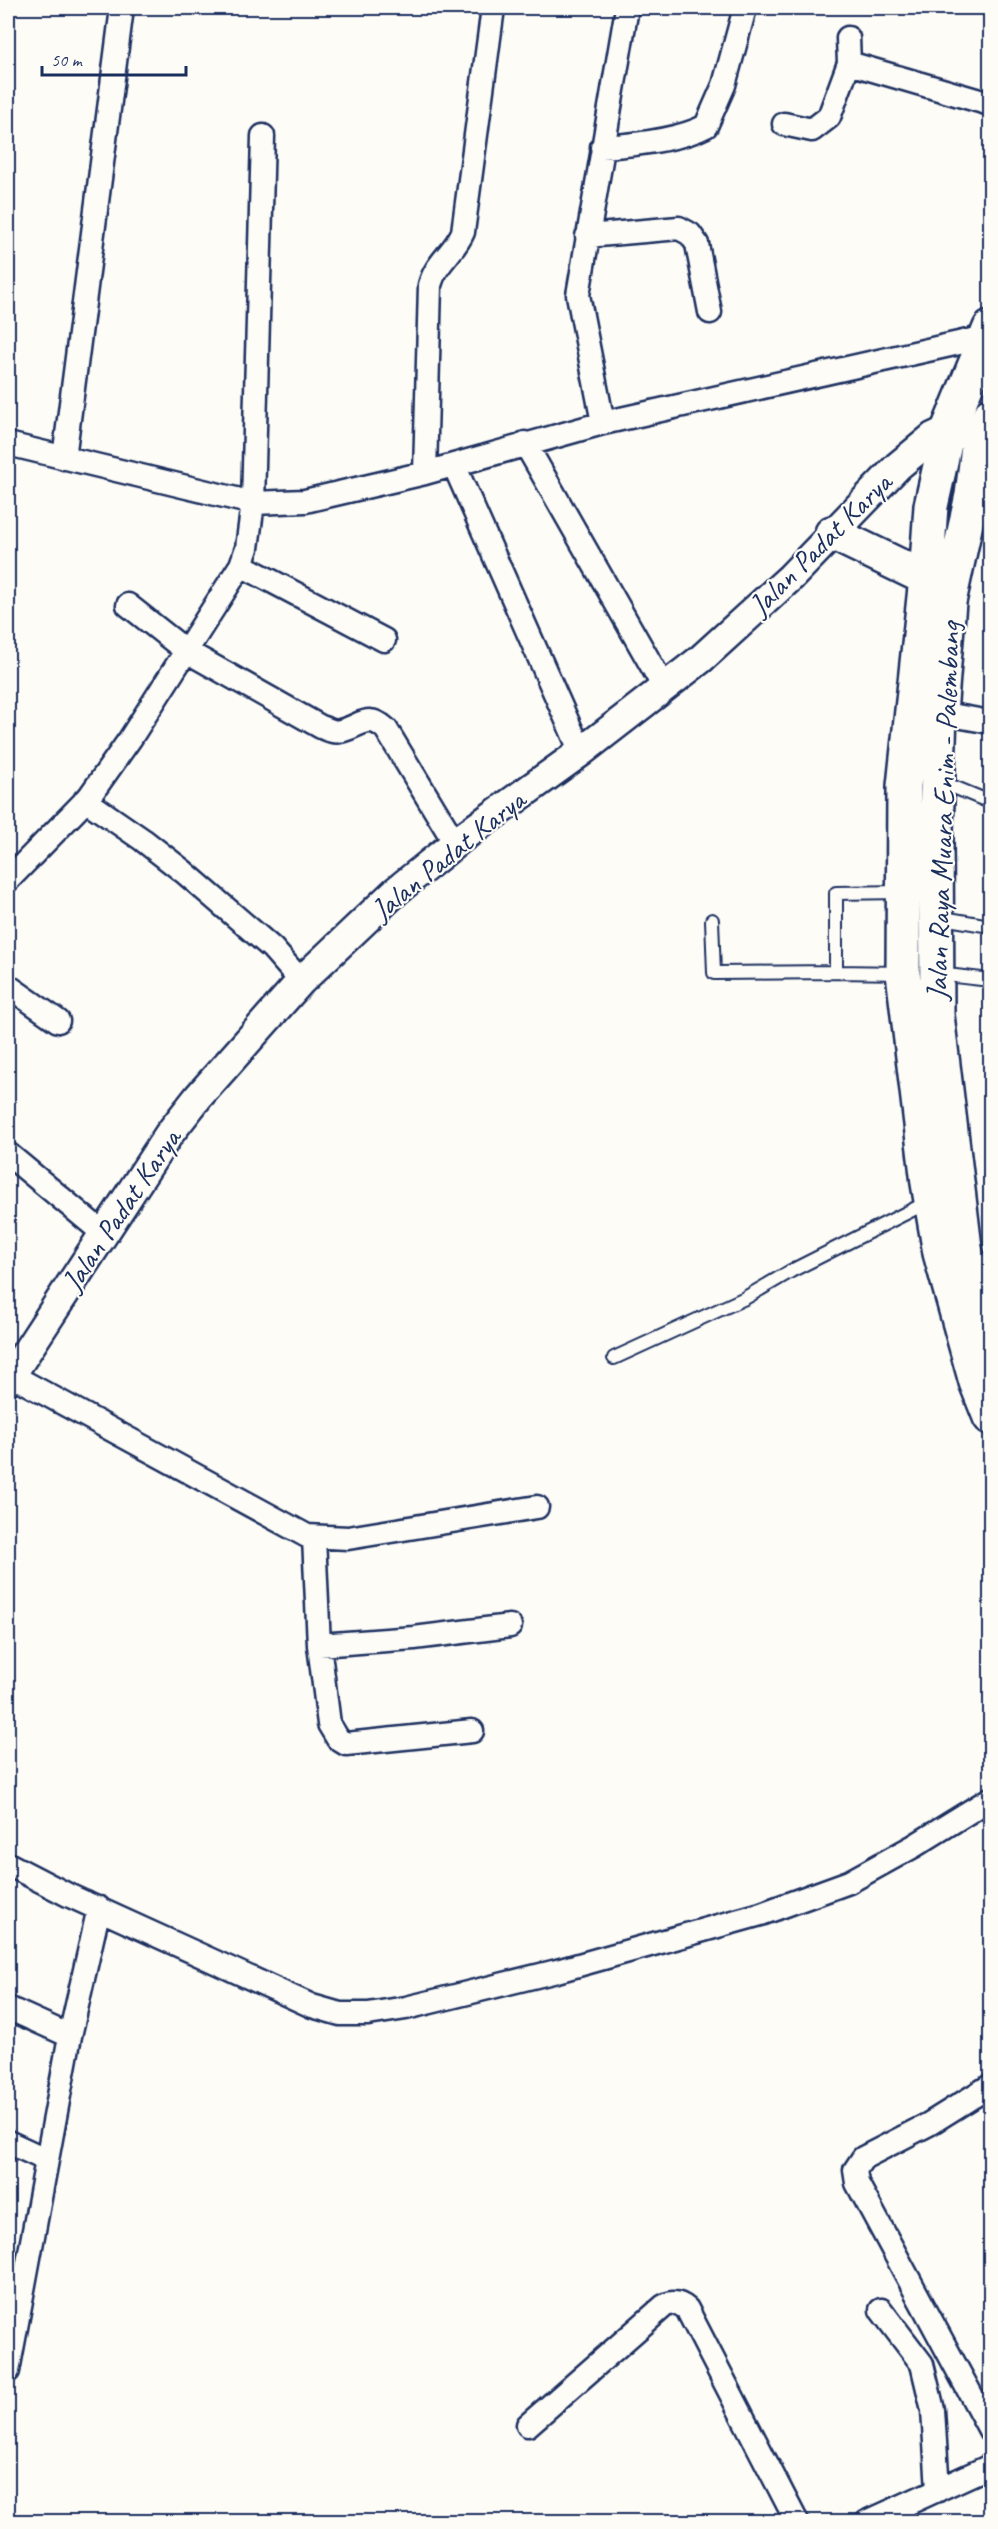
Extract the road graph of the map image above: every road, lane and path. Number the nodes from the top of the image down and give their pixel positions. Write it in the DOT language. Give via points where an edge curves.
graph roads {
  1 [pos="122,8"];
  2 [pos="493,8"];
  3 [pos="627,8"];
  4 [pos="745,8"];
  5 [pos="848,38"];
  6 [pos="849,63"];
  7 [pos="990,104"];
  8 [pos="784,124"];
  9 [pos="264,136"];
  10 [pos="602,147"];
  11 [pos="586,236"];
  12 [pos="710,312"];
  13 [pos="989,333"];
  14 [pos="603,423"];
  15 [pos="985,427"];
  16 [pos="948,430"];
  17 [pos="525,443"];
  18 [pos="8,444"];
  19 [pos="63,458"];
  20 [pos="454,465"];
  21 [pos="425,473"];
  22 [pos="253,503"];
  23 [pos="832,534"];
  24 [pos="241,565"];
  25 [pos="939,584"];
  26 [pos="128,605"];
  27 [pos="384,640"];
  28 [pos="186,651"];
  29 [pos="665,689"];
  30 [pos="940,713"];
  31 [pos="990,722"];
  32 [pos="580,752"];
  33 [pos="938,781"];
  34 [pos="85,800"];
  35 [pos="990,802"];
  36 [pos="455,843"];
  37 [pos="8,880"];
  38 [pos="904,892"];
  39 [pos="936,917"];
  40 [pos="712,920"];
  41 [pos="990,926"];
  42 [pos="836,972"];
  43 [pos="920,973"];
  44 [pos="990,980"];
  45 [pos="301,981"];
  46 [pos="8,986"];
  47 [pos="58,1021"];
  48 [pos="8,1154"];
  49 [pos="931,1201"];
  50 [pos="104,1233"];
  51 [pos="990,1352"];
  52 [pos="614,1358"];
  53 [pos="9,1377"];
  54 [pos="990,1417"];
  55 [pos="537,1507"];
  56 [pos="314,1538"];
  57 [pos="510,1626"];
  58 [pos="319,1645"];
  59 [pos="472,1731"];
  60 [pos="990,1799"];
  61 [pos="8,1864"];
  62 [pos="99,1908"];
  63 [pos="8,2008"];
  64 [pos="70,2036"];
  65 [pos="990,2086"];
  66 [pos="8,2142"];
  67 [pos="47,2160"];
  68 [pos="15,2292"];
  69 [pos="881,2310"];
  70 [pos="8,2371"];
  71 [pos="528,2425"];
  72 [pos="990,2430"];
  73 [pos="990,2466"];
  74 [pos="938,2490"];
  75 [pos="796,2522"];
  76 [pos="867,2522"];
  1 -- 19 [label="street"];
  2 -- 21 [label="street" via="463,232 458,244 439,264 430,285"];
  3 -- 10 [label="street"];
  4 -- 10 [label="street" via="724,85 706,126 672,136"];
  5 -- 6 [label="street"];
  6 -- 7 [label="street"];
  6 -- 8 [label="street" via="829,117 812,129"];
  9 -- 22 [label="street"];
  10 -- 11 [label="street"];
  11 -- 12 [label="street" via="679,228 690,234 697,244"];
  11 -- 14 [label="street" via="578,284 579,307"];
  13 -- 14 [label="street"];
  13 -- 16 [label="main road, Jalan Raya Muara Enim - Palembang"];
  14 -- 17 [label="street"];
  15 -- 16 [label="street"];
  15 -- 25 [label="main road, Jalan Raya Muara Enim - Palembang" via="972,495"];
  16 -- 23 [label="street, Jalan Padat Karya" via="933,436 898,466"];
  16 -- 25 [label="main road, Jalan Raya Muara Enim - Palembang" via="931,506"];
  17 -- 20 [label="street"];
  17 -- 29 [label="street"];
  18 -- 19 [label="street"];
  19 -- 22 [label="street"];
  20 -- 21 [label="street"];
  20 -- 32 [label="street"];
  21 -- 22 [label="street" via="323,498"];
  22 -- 24 [label="street"];
  23 -- 25 [label="main road"];
  23 -- 29 [label="street, Jalan Padat Karya" via="753,613"];
  24 -- 27 [label="street"];
  24 -- 28 [label="street"];
  25 -- 30 [label="main road, Jalan Raya Muara Enim - Palembang"];
  25 -- 38 [label="main road, Jalan Raya Muara Enim - Palembang" via="904,786"];
  26 -- 28 [label="street"];
  28 -- 34 [label="street" via="130,739"];
  28 -- 36 [label="street" via="332,731 367,720 378,722"];
  29 -- 32 [label="street, Jalan Padat Karya"];
  30 -- 31 [label="street"];
  30 -- 33 [label="main road, Jalan Raya Muara Enim - Palembang"];
  32 -- 36 [label="street, Jalan Padat Karya"];
  33 -- 35 [label="lane"];
  33 -- 39 [label="main road, Jalan Raya Muara Enim - Palembang"];
  34 -- 37 [label="street"];
  34 -- 45 [label="street" via="184,872 272,948"];
  36 -- 45 [label="street, Jalan Padat Karya" via="396,891"];
  38 -- 42 [label="lane" via="836,893"];
  38 -- 43 [label="main road, Jalan Raya Muara Enim - Palembang"];
  39 -- 41 [label="lane"];
  39 -- 43 [label="main road, Jalan Raya Muara Enim - Palembang"];
  40 -- 42 [label="lane" via="714,973"];
  42 -- 43 [label="lane"];
  43 -- 44 [label="lane"];
  43 -- 49 [label="main road, Jalan Raya Muara Enim - Palembang"];
  43 -- 51 [label="main road, Jalan Raya Muara Enim - Palembang" via="937,1015 965,1248"];
  45 -- 50 [label="street, Jalan Padat Karya" via="169,1134"];
  46 -- 47 [label="street"];
  48 -- 50 [label="street"];
  49 -- 52 [label="lane" via="745,1298"];
  49 -- 54 [label="main road, Jalan Raya Muara Enim - Palembang" via="940,1253 976,1382"];
  50 -- 53 [label="street, Jalan Padat Karya"];
  53 -- 56 [label="street"];
  55 -- 56 [label="street" via="348,1538"];
  56 -- 58 [label="street"];
  57 -- 58 [label="street"];
  58 -- 59 [label="street" via="329,1724 346,1744"];
  60 -- 62 [label="street" via="849,1882 761,1914 557,1971 368,2014 340,2014 312,2006"];
  61 -- 62 [label="street"];
  62 -- 64 [label="street"];
  63 -- 64 [label="street"];
  64 -- 67 [label="street"];
  65 -- 72 [label="street" via="929,2124 862,2158 855,2170 857,2183"];
  66 -- 67 [label="street"];
  67 -- 68 [label="street"];
  68 -- 70 [label="street"];
  69 -- 74 [label="street" via="922,2364 933,2410"];
  71 -- 75 [label="street" via="664,2306 671,2302 681,2304"];
  73 -- 74 [label="street"];
  74 -- 76 [label="street"];
}
